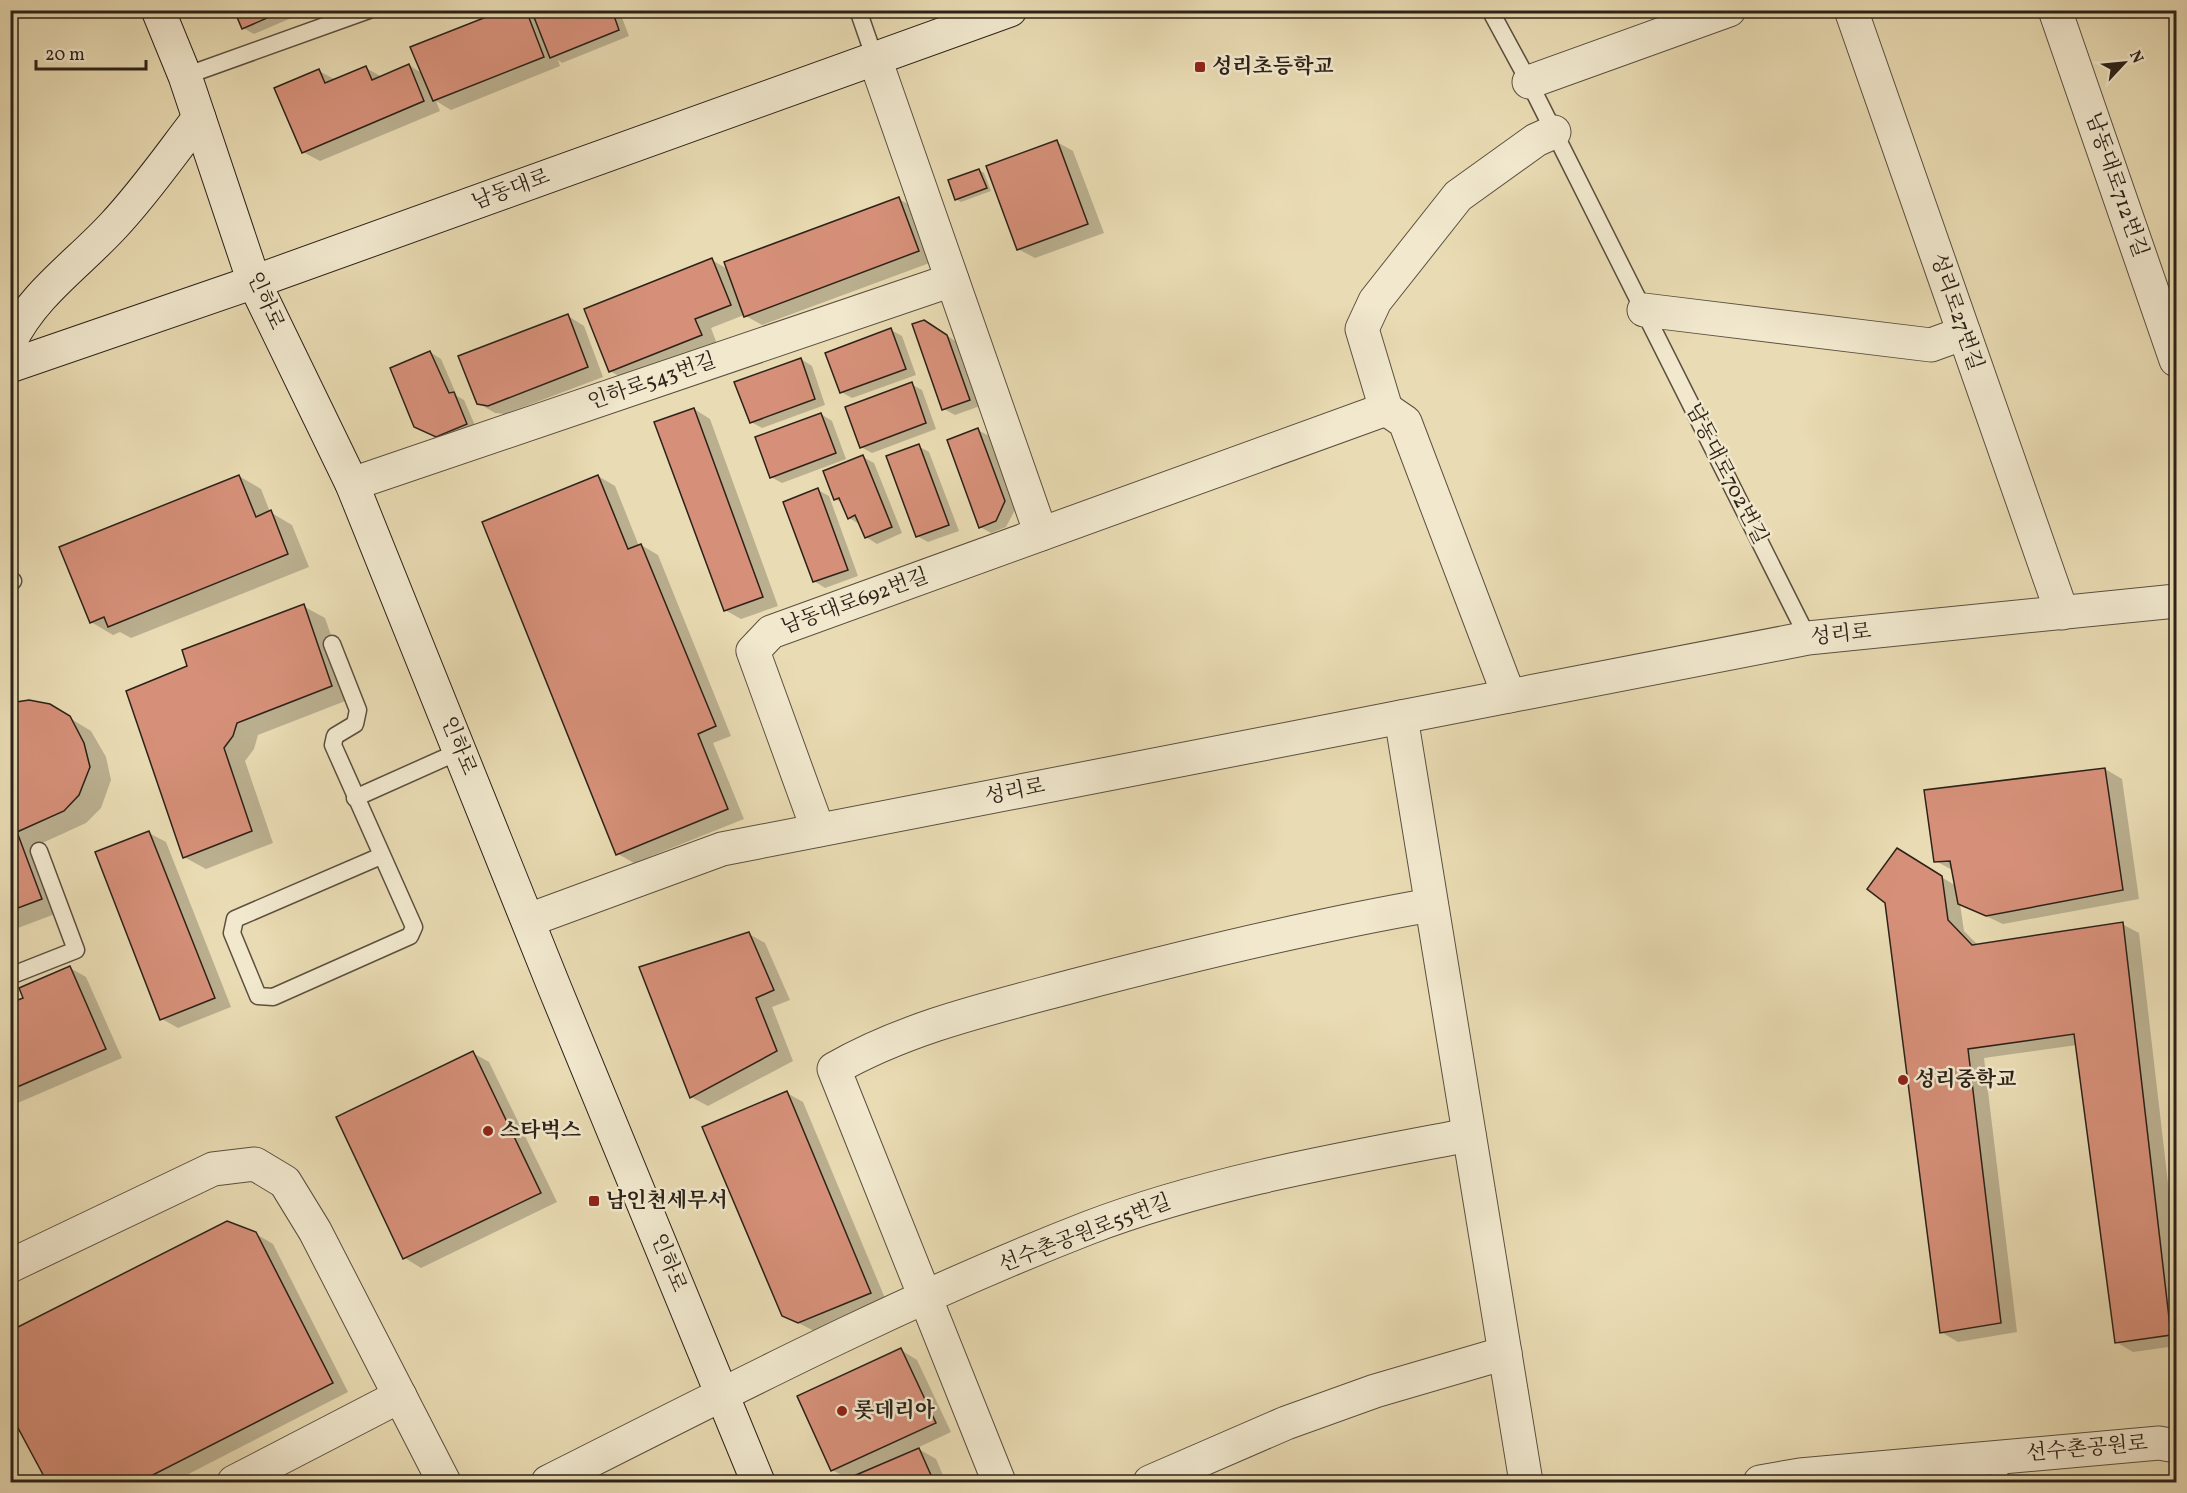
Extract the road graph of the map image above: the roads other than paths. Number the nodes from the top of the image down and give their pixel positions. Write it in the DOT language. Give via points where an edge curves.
graph roads {
  1 [pos="158,10"];
  2 [pos="369,10"];
  3 [pos="858,10"];
  4 [pos="1010,10"];
  5 [pos="1490,10"];
  6 [pos="1729,10"];
  7 [pos="1851,10"];
  8 [pos="2055,10"];
  9 [pos="875,59"];
  10 [pos="185,76"];
  11 [pos="1529,82"];
  12 [pos="199,118"];
  13 [pos="1554,132"];
  14 [pos="952,280"];
  15 [pos="254,282"];
  16 [pos="1644,310"];
  17 [pos="1964,333"];
  18 [pos="10,342"];
  19 [pos="2176,360"];
  20 [pos="10,366"];
  21 [pos="1386,409"];
  22 [pos="352,484"];
  23 [pos="1041,534"];
  24 [pos="2176,601"];
  25 [pos="2062,613"];
  26 [pos="1808,638"];
  27 [pos="332,644"];
  28 [pos="1509,696"];
  29 [pos="1401,717"];
  30 [pos="460,751"];
  31 [pos="355,798"];
  32 [pos="818,830"];
  33 [pos="39,851"];
  34 [pos="381,856"];
  35 [pos="1431,905"];
  36 [pos="529,920"];
  37 [pos="10,976"];
  38 [pos="1469,1135"];
  39 [pos="10,1266"];
  40 [pos="925,1297"];
  41 [pos="1504,1353"];
  42 [pos="722,1395"];
  43 [pos="400,1396"];
  44 [pos="2176,1446"];
  45 [pos="1999,1470"];
  46 [pos="1801,1479"];
  47 [pos="234,1482"];
  48 [pos="444,1482"];
  49 [pos="548,1482"];
  50 [pos="758,1482"];
  51 [pos="999,1482"];
  52 [pos="1150,1482"];
  53 [pos="1526,1482"];
  54 [pos="1760,1482"];
  1 -- 10 [label="street, 인하로"];
  2 -- 10 [label="lane"];
  3 -- 9 [label="lane"];
  4 -- 9 [label="street, 남동대로"];
  5 -- 11 [label="lane, 남동대로702번길"];
  6 -- 11 [label="street"];
  7 -- 17 [label="street, 성리로27번길"];
  8 -- 19 [label="street, 남동대로712번길"];
  9 -- 14 [label="street"];
  9 -- 15 [label="street, 남동대로"];
  10 -- 12 [label="street, 인하로"];
  11 -- 13 [label="lane, 남동대로702번길"];
  12 -- 15 [label="street, 인하로"];
  12 -- 18 [label="street" via="113,226 43,294"];
  13 -- 16 [label="lane, 남동대로702번길"];
  13 -- 21 [label="street" via="1536,140 1458,196 1375,301 1362,329"];
  14 -- 22 [label="street, 인하로543번길"];
  14 -- 23 [label="street"];
  15 -- 20 [label="street, 남동대로"];
  15 -- 22 [label="street, 인하로"];
  16 -- 17 [label="street" via="1931,345"];
  16 -- 26 [label="lane, 남동대로702번길"];
  17 -- 25 [label="street, 성리로27번길"];
  21 -- 23 [label="street, 남동대로692번길"];
  21 -- 28 [label="street" via="1405,422"];
  22 -- 30 [label="street, 인하로"];
  23 -- 32 [label="street, 남동대로692번길" via="771,632 753,651"];
  24 -- 25 [label="street, 성리로"];
  25 -- 26 [label="street, 성리로"];
  26 -- 28 [label="street, 성리로"];
  27 -- 31 [label="lane" via="358,710 355,724 335,736 333,746"];
  28 -- 29 [label="street, 성리로"];
  29 -- 32 [label="street, 성리로"];
  29 -- 35 [label="street"];
  30 -- 31 [label="lane"];
  30 -- 36 [label="street, 인하로"];
  31 -- 34 [label="lane"];
  32 -- 36 [label="street, 성리로" via="723,849"];
  33 -- 37 [label="lane" via="76,950"];
  34 -- 34 [label="lane" via="414,927 410,936 273,997 258,996 232,933 235,919"];
  35 -- 38 [label="street"];
  35 -- 40 [label="street" via="1232,947 969,1014 865,1051 834,1069"];
  36 -- 42 [label="street, 인하로"];
  38 -- 40 [label="street, 선수촌공원로55번길" via="1326,1162 1182,1198 1089,1228"];
  38 -- 41 [label="street"];
  39 -- 43 [label="street" via="213,1168 255,1164 285,1182 315,1231"];
  40 -- 42 [label="street, 선수촌공원로55번길"];
  40 -- 51 [label="street"];
  41 -- 52 [label="street" via="1375,1391 1286,1423"];
  41 -- 53 [label="street"];
  42 -- 49 [label="street, 선수촌공원로55번길"];
  42 -- 50 [label="street, 인하로"];
  43 -- 47 [label="street"];
  43 -- 48 [label="street"];
  44 -- 45 [label="street, 선수촌공원로" via="2159,1443"];
  45 -- 46 [label="street, 선수촌공원로"];
  46 -- 54 [label="street, 선수촌공원로"];
}
